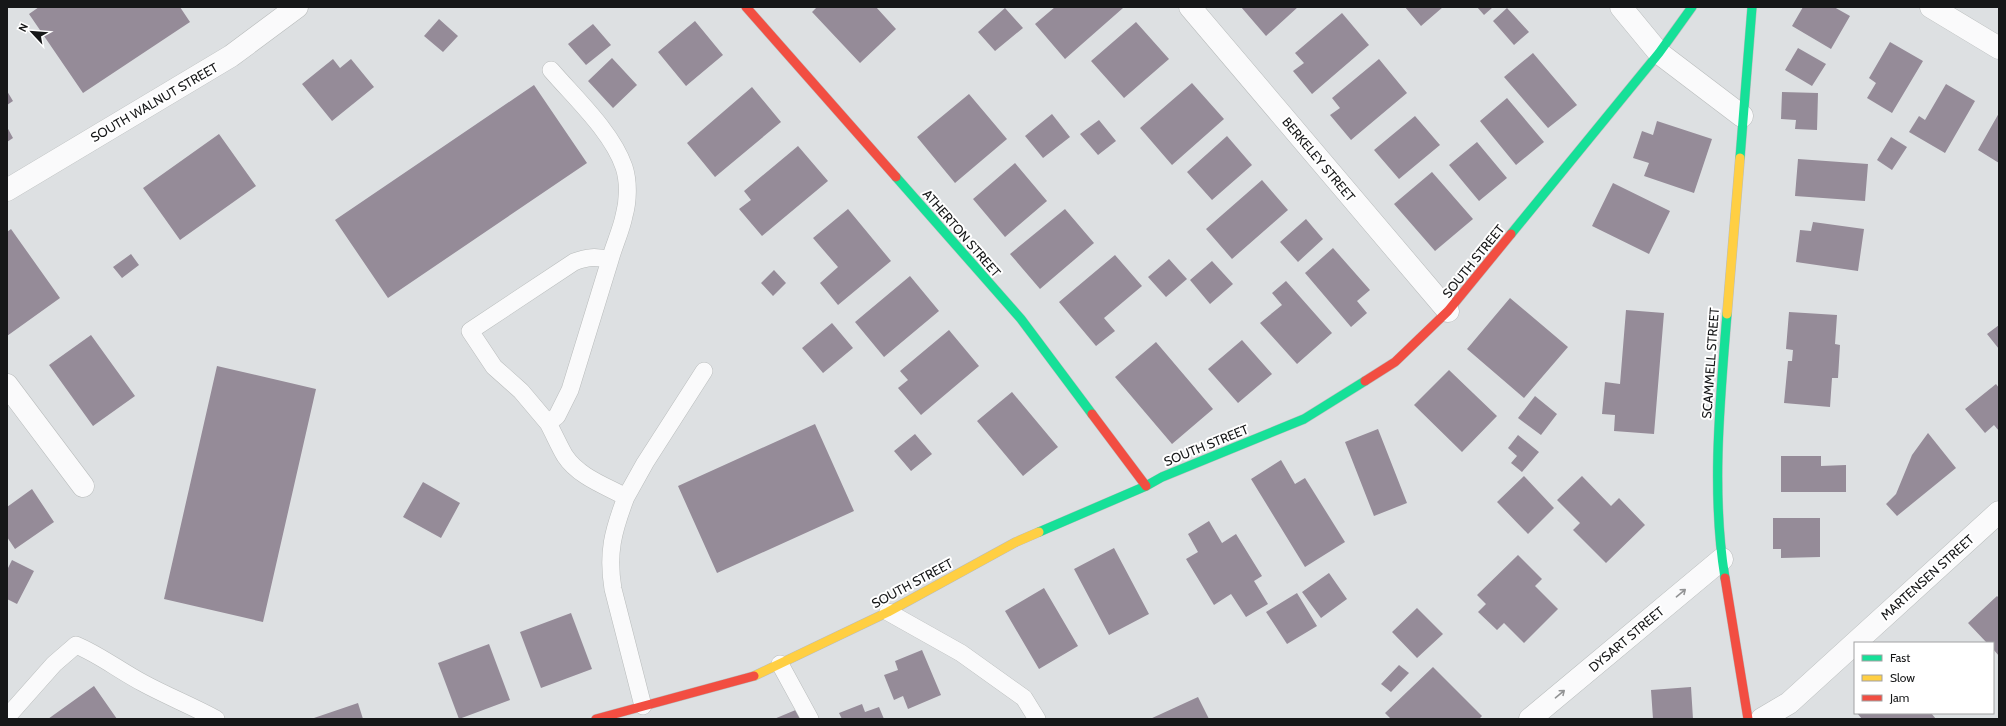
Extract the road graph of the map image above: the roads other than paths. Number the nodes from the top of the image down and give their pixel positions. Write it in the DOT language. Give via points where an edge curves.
graph roads {
  1 [pos="297,7"];
  2 [pos="746,7"];
  3 [pos="1190,7"];
  4 [pos="1620,7"];
  5 [pos="1692,7"];
  6 [pos="1752,7"];
  7 [pos="1931,7"];
  8 [pos="1999,48"];
  9 [pos="1659,53"];
  10 [pos="551,70"];
  11 [pos="1742,116"];
  12 [pos="7,190"];
  13 [pos="610,260"];
  14 [pos="1448,311"];
  15 [pos="704,371"];
  16 [pos="7,385"];
  17 [pos="548,423"];
  18 [pos="83,486"];
  19 [pos="1146,486"];
  20 [pos="626,497"];
  21 [pos="1999,512"];
  22 [pos="1722,558"];
  23 [pos="888,612"];
  24 [pos="1856,642"];
  25 [pos="1854,644"];
  26 [pos="780,664"];
  27 [pos="643,706"];
  28 [pos="7,717"];
  29 [pos="216,719"];
  30 [pos="596,719"];
  31 [pos="810,719"];
  32 [pos="1037,719"];
  33 [pos="1530,719"];
  34 [pos="1748,719"];
  35 [pos="1762,719"];
  1 -- 12 [label="street, SOUTH WALNUT STREET" via="231,56"];
  2 -- 19 [label="street, ATHERTON STREET" via="1021,319"];
  3 -- 14 [label="street, BERKELEY STREET"];
  4 -- 9 [label="street"];
  5 -- 9 [label="street, SOUTH STREET"];
  6 -- 11 [label="street, SCAMMELL STREET"];
  7 -- 8 [label="street"];
  9 -- 11 [label="street"];
  9 -- 14 [label="street, SOUTH STREET"];
  10 -- 13 [label="lane" via="607,135 625,169 627,185 624,216"];
  11 -- 22 [label="street, SCAMMELL STREET" via="1722,376 1718,467"];
  13 -- 17 [label="lane" via="570,390 557,416"];
  13 -- 17 [label="lane" via="586,257 574,262 470,331 494,367 521,391"];
  14 -- 19 [label="street, SOUTH STREET" via="1395,362 1304,419 1162,477"];
  15 -- 20 [label="lane"];
  16 -- 18 [label="street"];
  17 -- 20 [label="lane" via="566,457 575,467 586,476"];
  19 -- 23 [label="street, SOUTH STREET" via="1016,542"];
  20 -- 27 [label="lane" via="613,536 610,573"];
  21 -- 24 [label="street, MARTENSEN STREET"];
  33 -- 22 [label="street, DYSART STREET, one-way"];
  22 -- 34 [label="street, SCAMMELL STREET"];
  23 -- 26 [label="street, SOUTH STREET"];
  23 -- 32 [label="lane" via="961,653 1024,698"];
  25 -- 35 [label="street, MARTENSEN STREET" via="1789,704"];
  26 -- 27 [label="street, SOUTH STREET" via="757,675"];
  26 -- 31 [label="lane"];
  27 -- 30 [label="street, SOUTH STREET"];
  28 -- 29 [label="lane" via="54,664 76,645 94,653 143,684"];
}
